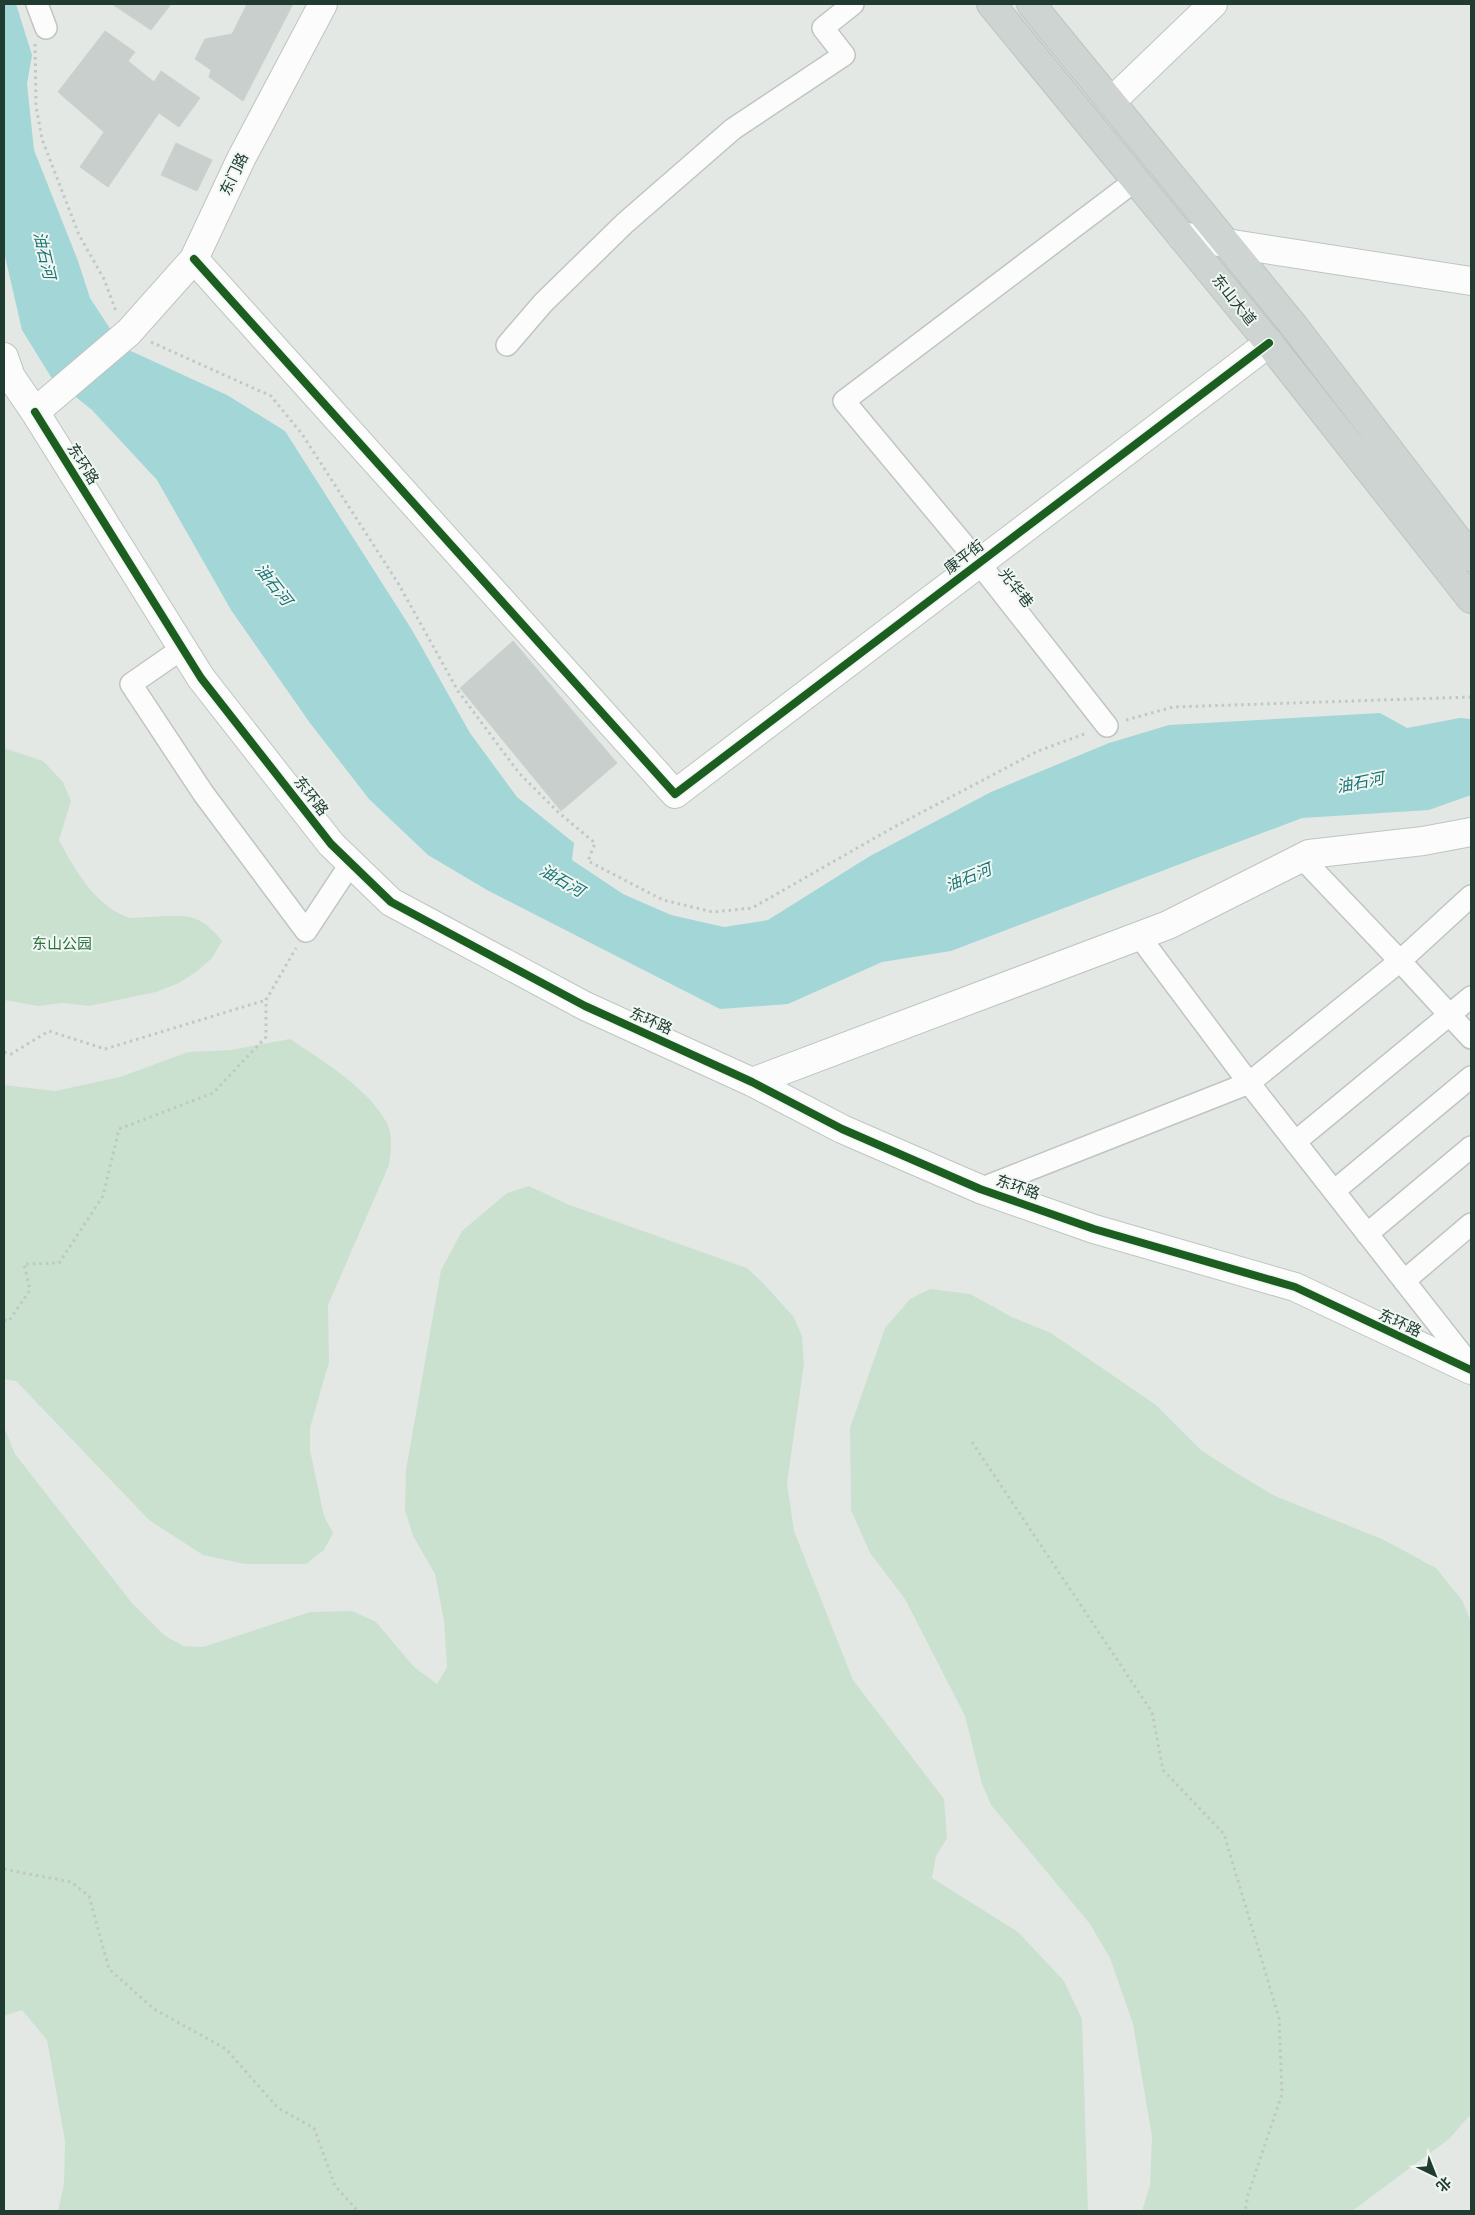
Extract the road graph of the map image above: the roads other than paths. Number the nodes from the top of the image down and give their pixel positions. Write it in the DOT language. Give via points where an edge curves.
graph roads {
  1 [pos="37,4"];
  2 [pos="323,4"];
  3 [pos="853,4"];
  4 [pos="991,4"];
  5 [pos="1031,4"];
  6 [pos="1213,4"];
  7 [pos="41,33"];
  8 [pos="1112,102"];
  9 [pos="1136,180"];
  10 [pos="1181,236"];
  11 [pos="1227,243"];
  12 [pos="194,258"];
  13 [pos="1471,281"];
  14 [pos="1269,343"];
  15 [pos="507,345"];
  16 [pos="4,357"];
  17 [pos="43,406"];
  18 [pos="1471,557"];
  19 [pos="979,563"];
  20 [pos="1471,599"];
  21 [pos="183,648"];
  22 [pos="1108,726"];
  23 [pos="1471,832"];
  24 [pos="1302,858"];
  25 [pos="350,863"];
  26 [pos="1471,896"];
  27 [pos="1139,936"];
  28 [pos="1400,960"];
  29 [pos="1471,997"];
  30 [pos="1450,1014"];
  31 [pos="1471,1038"];
  32 [pos="1471,1077"];
  33 [pos="752,1082"];
  34 [pos="1249,1083"];
  35 [pos="1295,1142"];
  36 [pos="1471,1147"];
  37 [pos="980,1188"];
  38 [pos="1334,1191"];
  39 [pos="1471,1224"];
  40 [pos="1367,1234"];
  41 [pos="1404,1280"];
  42 [pos="1471,1368"];
  1 -- 7 [label="street"];
  2 -- 12 [label="street, 东门路" via="241,159"];
  3 -- 15 [label="street" via="823,28 844,55 733,129 625,223 543,303"];
  4 -- 9 [label="main road, 东山大道"];
  5 -- 8 [label="main road, 东山大道"];
  6 -- 8 [label="street"];
  8 -- 11 [label="main road, 东山大道"];
  9 -- 10 [label="main road, 东山大道"];
  9 -- 19 [label="street, 光华巷" via="844,401"];
  10 -- 11 [label="street"];
  10 -- 14 [label="main road, 东山大道"];
  11 -- 13 [label="street"];
  11 -- 18 [label="main road, 东山大道"];
  12 -- 17 [label="street, 东门路" via="131,329"];
  12 -- 19 [label="street, 康平街" via="676,794"];
  14 -- 19 [label="street, 康平街"];
  14 -- 20 [label="main road, 东山大道"];
  16 -- 17 [label="street, 东环路" via="11,377"];
  17 -- 21 [label="street, 东环路"];
  19 -- 22 [label="street, 光华巷"];
  21 -- 25 [label="street, 东环路" via="201,678 331,844"];
  21 -- 25 [label="street" via="131,684 203,793 306,931"];
  23 -- 24 [label="street" via="1309,854"];
  24 -- 27 [label="street" via="1168,925"];
  24 -- 28 [label="street"];
  25 -- 33 [label="street, 东环路" via="391,902 463,942 585,1006"];
  26 -- 28 [label="street"];
  27 -- 33 [label="street"];
  27 -- 34 [label="street"];
  28 -- 30 [label="street"];
  28 -- 34 [label="street"];
  29 -- 30 [label="street"];
  30 -- 31 [label="street"];
  30 -- 35 [label="street"];
  32 -- 38 [label="street"];
  33 -- 37 [label="street, 东环路" via="842,1129"];
  34 -- 35 [label="street"];
  34 -- 37 [label="street"];
  35 -- 38 [label="street"];
  36 -- 40 [label="street"];
  37 -- 42 [label="street, 东环路" via="1094,1228 1294,1287"];
  38 -- 40 [label="street"];
  39 -- 41 [label="street"];
  40 -- 41 [label="street"];
  41 -- 42 [label="street"];
}
